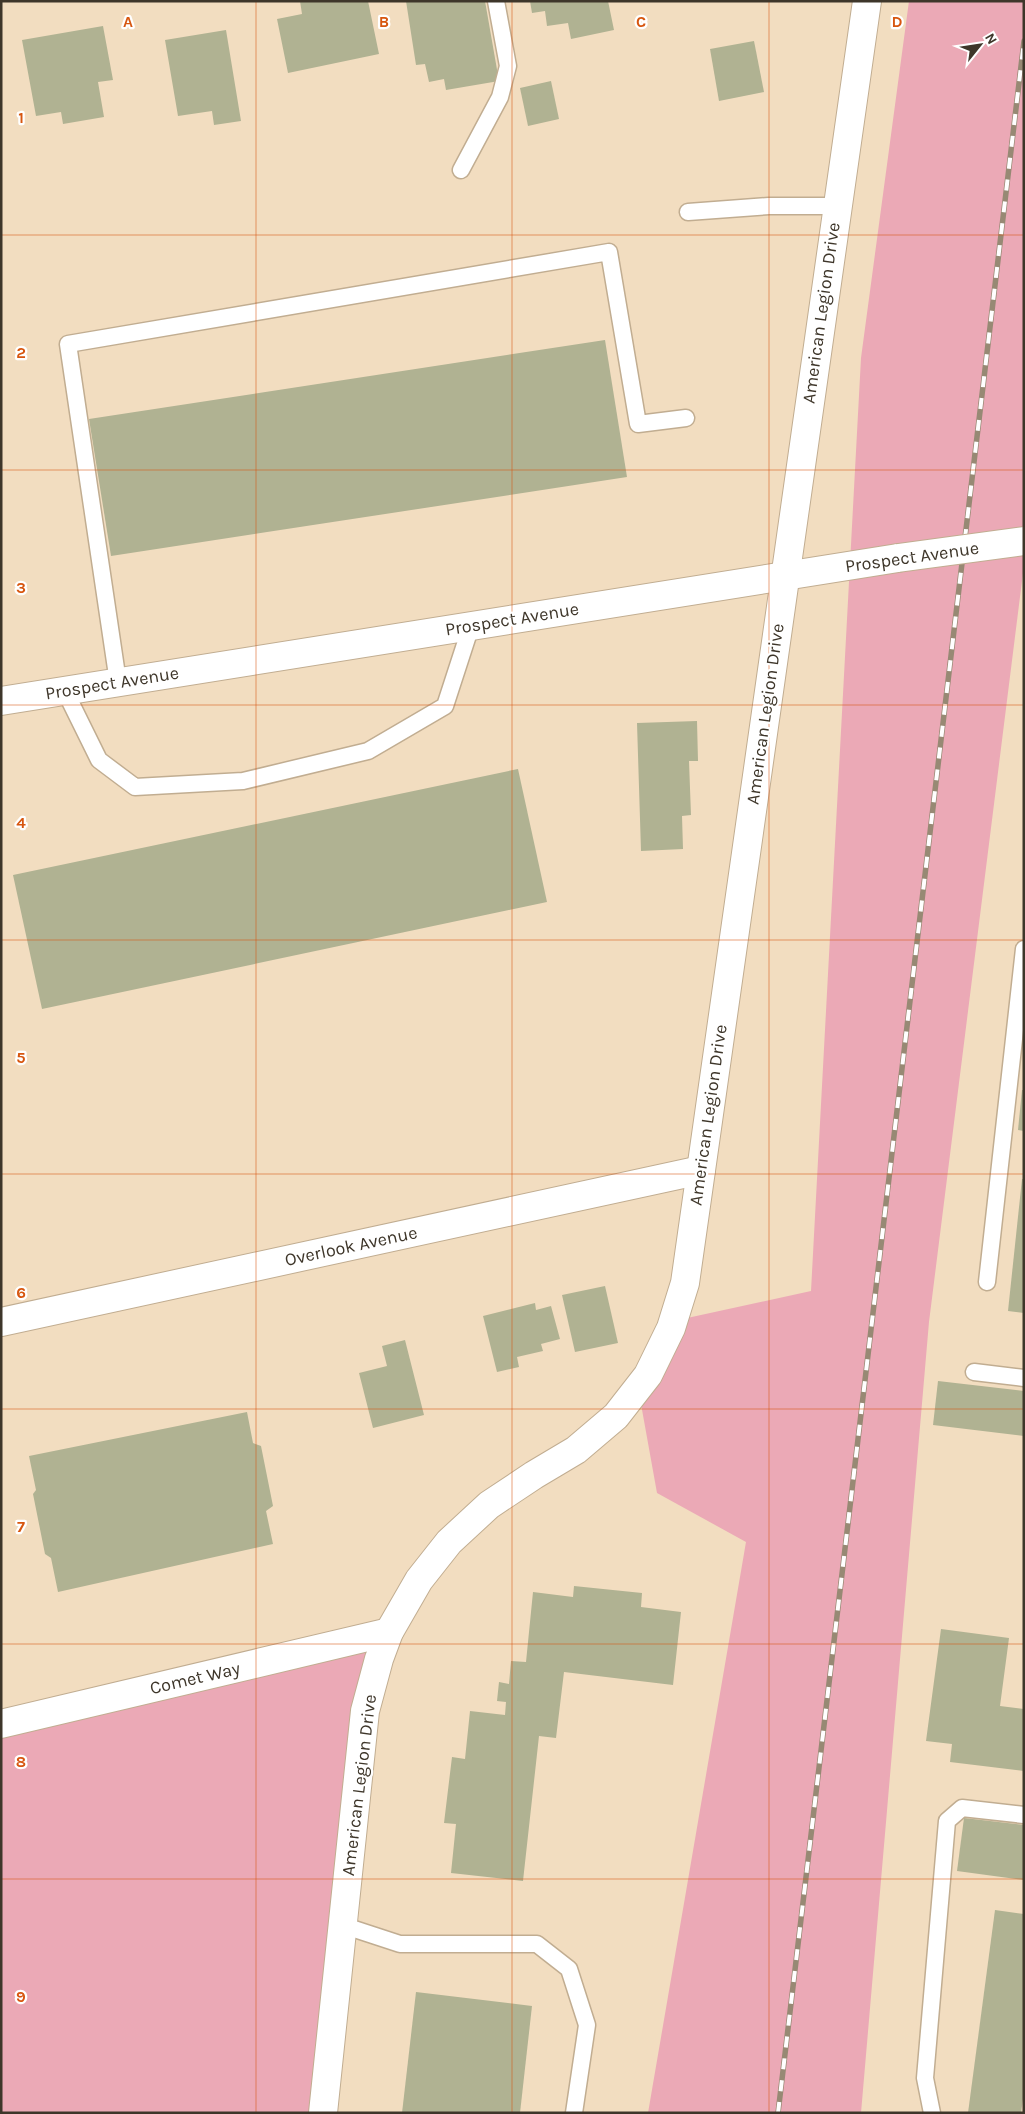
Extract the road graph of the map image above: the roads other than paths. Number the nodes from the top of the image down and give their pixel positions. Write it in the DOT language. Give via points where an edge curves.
graph roads {
  1 [pos="496,1"];
  2 [pos="867,1"];
  3 [pos="461,170"];
  4 [pos="837,206"];
  5 [pos="688,212"];
  6 [pos="686,418"];
  7 [pos="1024,541"];
  8 [pos="784,576"];
  9 [pos="471,626"];
  10 [pos="118,682"];
  11 [pos="65,691"];
  12 [pos="1,701"];
  13 [pos="1024,949"];
  14 [pos="701,1170"];
  15 [pos="987,1282"];
  16 [pos="1,1322"];
  17 [pos="974,1372"];
  18 [pos="1024,1378"];
  19 [pos="389,1632"];
  20 [pos="1,1724"];
  21 [pos="1024,1815"];
  22 [pos="342,1925"];
  23 [pos="323,2113"];
  24 [pos="574,2113"];
  25 [pos="932,2113"];
  1 -- 3 [label="lane" via="508,66 500,97"];
  2 -- 4 [label="street, American Legion Drive"];
  4 -- 5 [label="lane" via="769,206"];
  4 -- 8 [label="street, American Legion Drive"];
  6 -- 10 [label="lane" via="638,424 608,252 68,344"];
  7 -- 8 [label="street, Prospect Avenue, bridge"];
  8 -- 9 [label="street, Prospect Avenue"];
  8 -- 14 [label="street, American Legion Drive"];
  9 -- 10 [label="street, Prospect Avenue"];
  9 -- 11 [label="lane" via="445,706 368,751 243,781 135,787 99,760"];
  10 -- 11 [label="street, Prospect Avenue"];
  11 -- 12 [label="street, Prospect Avenue"];
  13 -- 15 [label="lane"];
  14 -- 16 [label="street, Overlook Avenue"];
  14 -- 19 [label="street, American Legion Drive" via="684,1283 671,1328 648,1375 616,1416 576,1450 489,1505 449,1542 419,1580"];
  17 -- 18 [label="lane"];
  19 -- 20 [label="street, Comet Way"];
  19 -- 22 [label="street, American Legion Drive" via="364,1711"];
  21 -- 25 [label="lane" via="962,1808 947,1820 925,2078"];
  22 -- 23 [label="street, American Legion Drive"];
  22 -- 24 [label="lane" via="400,1944 537,1944 569,1969 587,2025"];
}
